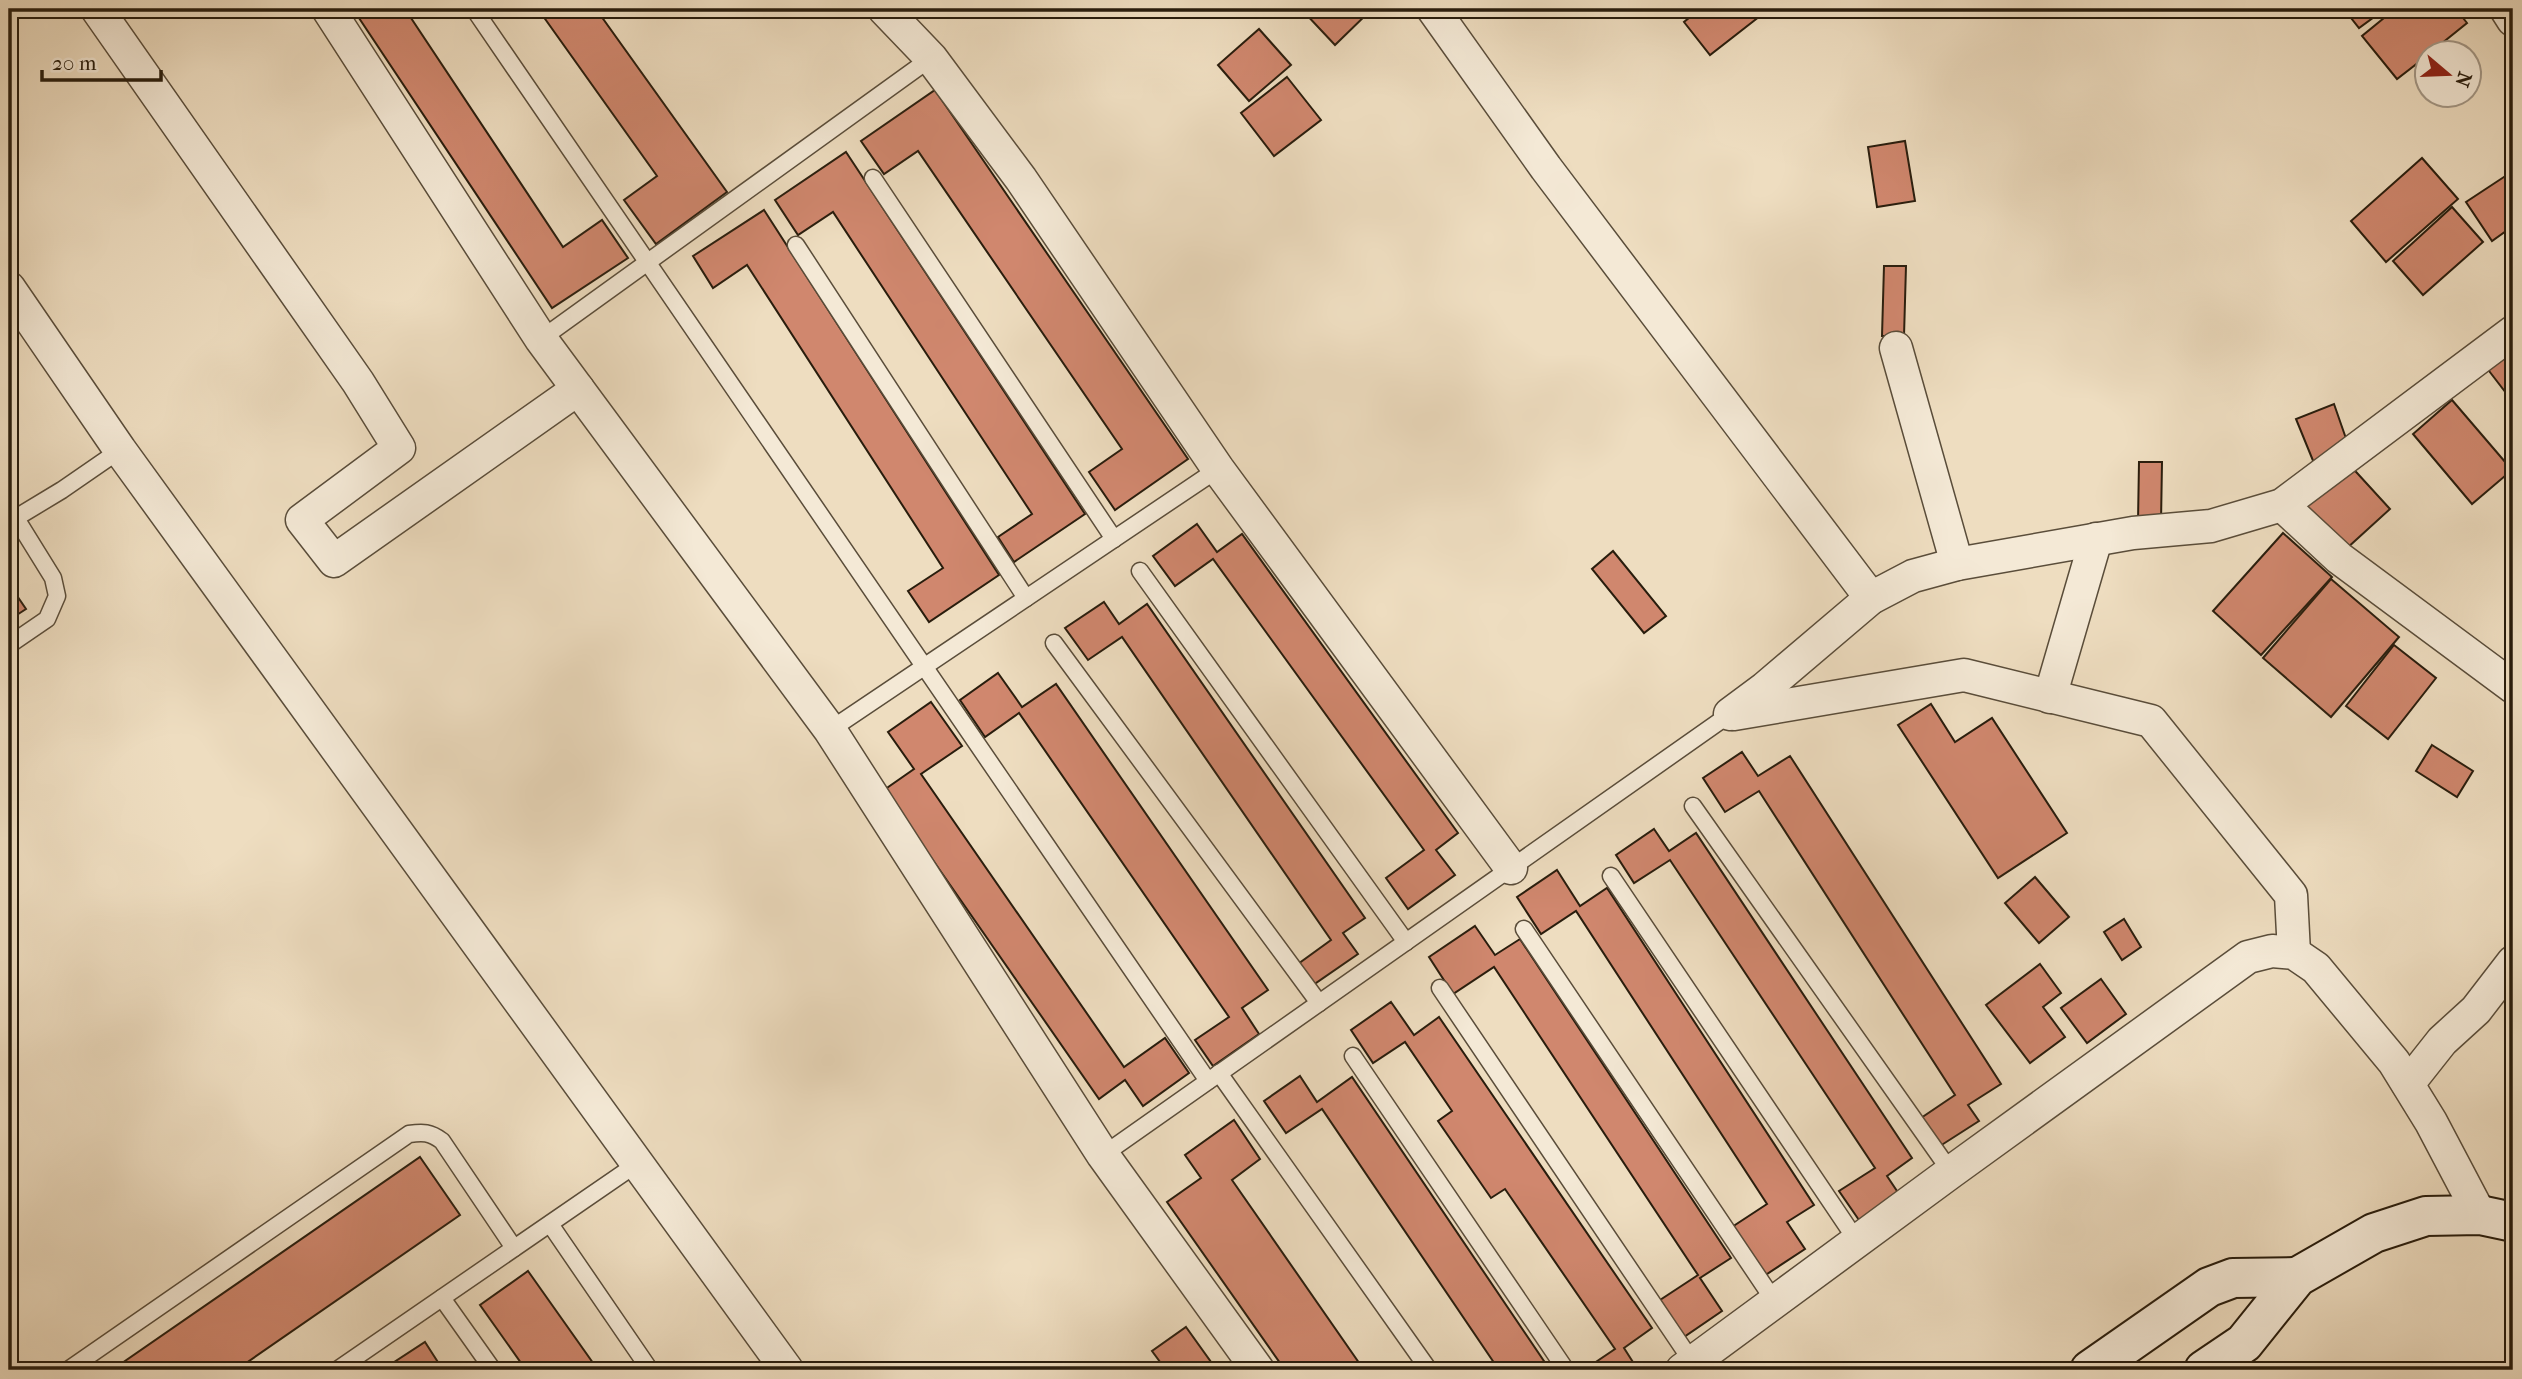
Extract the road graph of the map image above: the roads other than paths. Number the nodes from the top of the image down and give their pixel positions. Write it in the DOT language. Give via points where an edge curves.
graph roads {
  1 [pos="97,9"];
  2 [pos="328,9"];
  3 [pos="474,9"];
  4 [pos="884,9"];
  5 [pos="1433,9"];
  6 [pos="2506,9"];
  7 [pos="2513,20"];
  8 [pos="931,58"];
  9 [pos="873,178"];
  10 [pos="796,245"];
  11 [pos="647,262"];
  12 [pos="9,288"];
  13 [pos="2513,332"];
  14 [pos="541,339"];
  15 [pos="1896,348"];
  16 [pos="578,389"];
  17 [pos="120,450"];
  18 [pos="1218,470"];
  19 [pos="2282,505"];
  20 [pos="11,515"];
  21 [pos="2096,539"];
  22 [pos="1114,540"];
  23 [pos="1957,564"];
  24 [pos="1140,571"];
  25 [pos="1026,598"];
  26 [pos="1871,598"];
  27 [pos="1054,643"];
  28 [pos="9,645"];
  29 [pos="924,667"];
  30 [pos="2513,687"];
  31 [pos="2050,696"];
  32 [pos="1730,714"];
  33 [pos="830,730"];
  34 [pos="1693,806"];
  35 [pos="1511,868"];
  36 [pos="1611,876"];
  37 [pos="1524,929"];
  38 [pos="1406,942"];
  39 [pos="2294,953"];
  40 [pos="2513,962"];
  41 [pos="1440,988"];
  42 [pos="1318,1003"];
  43 [pos="1353,1056"];
  44 [pos="1214,1077"];
  45 [pos="2408,1084"];
  46 [pos="1103,1154"];
  47 [pos="638,1163"];
  48 [pos="1951,1172"];
  49 [pos="2497,1219"];
  50 [pos="550,1224"];
  51 [pos="1857,1241"];
  52 [pos="514,1248"];
  53 [pos="2297,1277"];
  54 [pos="442,1298"];
  55 [pos="1774,1302"];
  56 [pos="1688,1366"];
  57 [pos="68,1370"];
  58 [pos="337,1370"];
  59 [pos="493,1370"];
  60 [pos="650,1370"];
  61 [pos="787,1370"];
  62 [pos="1258,1370"];
  63 [pos="1429,1370"];
  64 [pos="1566,1370"];
  65 [pos="2090,1370"];
  66 [pos="2204,1370"];
  1 -- 16 [label="street" via="399,448 302,520 334,561"];
  2 -- 14 [label="street"];
  3 -- 11 [label="lane"];
  4 -- 8 [label="street"];
  5 -- 26 [label="street" via="1546,168"];
  6 -- 7 [label="street"];
  8 -- 11 [label="lane"];
  8 -- 18 [label="street" via="1021,179"];
  9 -- 22 [label="lane"];
  10 -- 25 [label="lane"];
  11 -- 14 [label="lane"];
  11 -- 29 [label="lane"];
  12 -- 17 [label="street"];
  13 -- 19 [label="street"];
  14 -- 16 [label="street"];
  15 -- 23 [label="street"];
  16 -- 33 [label="street"];
  17 -- 20 [label="lane" via="62,490"];
  17 -- 47 [label="street"];
  18 -- 22 [label="lane"];
  18 -- 35 [label="street"];
  19 -- 21 [label="street" via="2211,526"];
  19 -- 30 [label="street" via="2339,558"];
  20 -- 28 [label="lane" via="53,578 57,596 47,619"];
  21 -- 23 [label="street"];
  21 -- 31 [label="street"];
  22 -- 25 [label="lane"];
  23 -- 26 [label="street" via="1913,576"];
  24 -- 38 [label="lane"];
  25 -- 29 [label="lane"];
  26 -- 32 [label="street"];
  27 -- 42 [label="lane"];
  29 -- 33 [label="lane"];
  29 -- 44 [label="lane"];
  31 -- 32 [label="street" via="1964,675"];
  31 -- 39 [label="street" via="2151,721 2291,895"];
  32 -- 35 [label="lane"];
  33 -- 46 [label="street"];
  34 -- 48 [label="lane"];
  35 -- 38 [label="lane"];
  36 -- 51 [label="lane"];
  37 -- 55 [label="lane"];
  38 -- 42 [label="lane"];
  39 -- 45 [label="street" via="2315,968"];
  39 -- 48 [label="street" via="2272,951 2248,957"];
  40 -- 45 [label="street"];
  41 -- 56 [label="lane"];
  42 -- 44 [label="lane"];
  43 -- 64 [label="lane"];
  44 -- 46 [label="lane"];
  44 -- 63 [label="lane"];
  45 -- 49 [label="street"];
  46 -- 62 [label="street"];
  47 -- 50 [label="lane"];
  47 -- 61 [label="street"];
  48 -- 51 [label="street"];
  49 -- 53 [label="street" via="2426,1216 2374,1233"];
  50 -- 52 [label="lane"];
  50 -- 60 [label="lane"];
  51 -- 55 [label="street"];
  52 -- 54 [label="lane"];
  52 -- 57 [label="lane" via="442,1141 424,1132 409,1135"];
  53 -- 65 [label="street" via="2233,1278 2209,1286"];
  53 -- 66 [label="street" via="2244,1343"];
  54 -- 58 [label="lane"];
  54 -- 59 [label="lane"];
  55 -- 56 [label="street"];
}
